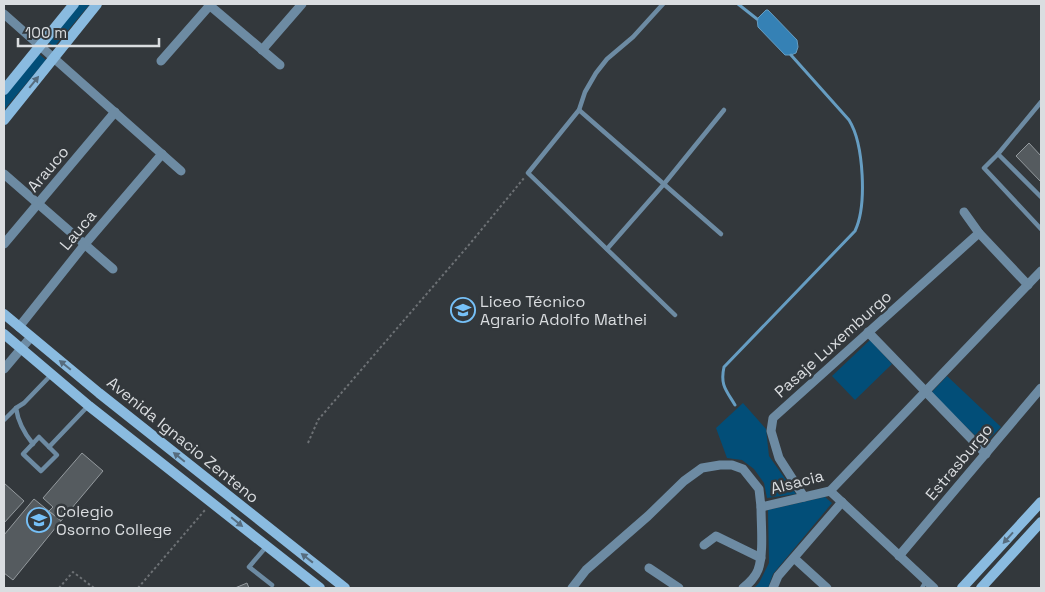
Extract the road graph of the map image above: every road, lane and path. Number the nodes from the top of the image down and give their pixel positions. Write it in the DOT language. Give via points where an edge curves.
graph roads {
  1 [pos="74,4"];
  2 [pos="97,4"];
  3 [pos="210,4"];
  4 [pos="302,4"];
  5 [pos="663,4"];
  6 [pos="4,14"];
  7 [pos="40,46"];
  8 [pos="262,50"];
  9 [pos="53,58"];
  10 [pos="161,61"];
  11 [pos="280,65"];
  12 [pos="4,90"];
  13 [pos="1041,102"];
  14 [pos="579,110"];
  15 [pos="724,110"];
  16 [pos="115,112"];
  17 [pos="4,120"];
  18 [pos="162,154"];
  19 [pos="998,154"];
  20 [pos="181,171"];
  21 [pos="528,173"];
  22 [pos="4,174"];
  23 [pos="664,184"];
  24 [pos="1041,197"];
  25 [pos="38,204"];
  26 [pos="964,212"];
  27 [pos="1041,229"];
  28 [pos="979,233"];
  29 [pos="721,234"];
  30 [pos="4,244"];
  31 [pos="85,244"];
  32 [pos="608,249"];
  33 [pos="113,269"];
  34 [pos="1041,271"];
  35 [pos="1028,285"];
  36 [pos="4,314"];
  37 [pos="675,315"];
  38 [pos="19,327"];
  39 [pos="868,332"];
  40 [pos="4,334"];
  41 [pos="31,337"];
  42 [pos="21,349"];
  43 [pos="4,369"];
  44 [pos="52,374"];
  45 [pos="1041,388"];
  46 [pos="926,392"];
  47 [pos="100,393"];
  48 [pos="89,406"];
  49 [pos="16,408"];
  50 [pos="4,420"];
  51 [pos="308,443"];
  52 [pos="33,444"];
  53 [pos="49,447"];
  54 [pos="986,454"];
  55 [pos="221,490"];
  56 [pos="830,491"];
  57 [pos="804,497"];
  58 [pos="212,502"];
  59 [pos="842,502"];
  60 [pos="1041,502"];
  61 [pos="761,506"];
  62 [pos="1041,522"];
  63 [pos="704,545"];
  64 [pos="267,546"];
  65 [pos="899,556"];
  66 [pos="761,558"];
  67 [pos="794,558"];
  68 [pos="650,568"];
  69 [pos="272,585"];
  70 [pos="924,585"];
  71 [pos="59,588"];
  72 [pos="94,588"];
  73 [pos="138,588"];
  74 [pos="320,588"];
  75 [pos="345,588"];
  76 [pos="572,588"];
  77 [pos="679,588"];
  78 [pos="743,588"];
  79 [pos="774,588"];
  80 [pos="827,588"];
  81 [pos="934,588"];
  82 [pos="962,588"];
  83 [pos="981,588"];
  1 -- 7 [label="main road"];
  2 -- 9 [label="main road"];
  3 -- 8 [label="street"];
  3 -- 10 [label="street"];
  4 -- 8 [label="street"];
  5 -- 14 [label="lane" via="633,37 607,59 585,92"];
  6 -- 7 [label="street"];
  7 -- 9 [label="street"];
  7 -- 12 [label="main road"];
  8 -- 11 [label="street"];
  9 -- 16 [label="street"];
  17 -- 9 [label="main road, one-way"];
  13 -- 19 [label="lane"];
  14 -- 21 [label="lane"];
  14 -- 23 [label="lane"];
  15 -- 23 [label="lane"];
  16 -- 18 [label="street"];
  16 -- 25 [label="street, Arauco"];
  18 -- 20 [label="street"];
  18 -- 31 [label="street, Lauca"];
  19 -- 24 [label="lane"];
  19 -- 27 [label="lane" via="984,168"];
  21 -- 32 [label="lane"];
  21 -- 51 [label="path" via="318,420"];
  22 -- 25 [label="street"];
  23 -- 29 [label="lane"];
  23 -- 32 [label="lane"];
  25 -- 30 [label="street, Arauco"];
  25 -- 31 [label="street"];
  26 -- 28 [label="street"];
  28 -- 35 [label="street"];
  28 -- 39 [label="street, Pasaje Luxemburgo"];
  31 -- 33 [label="street"];
  31 -- 38 [label="street, Lauca"];
  32 -- 37 [label="lane"];
  34 -- 35 [label="street, Alsacia"];
  35 -- 46 [label="street, Alsacia"];
  36 -- 38 [label="main road, Avenida Ignacio Zenteno"];
  38 -- 41 [label="main road, Avenida Ignacio Zenteno"];
  39 -- 46 [label="street"];
  39 -- 57 [label="street, Pasaje Luxemburgo" via="773,418 771,431 779,458"];
  40 -- 42 [label="main road, Avenida Ignacio Zenteno"];
  41 -- 42 [label="street"];
  47 -- 41 [label="main road, Avenida Ignacio Zenteno, one-way"];
  42 -- 43 [label="street"];
  42 -- 44 [label="main road, Avenida Ignacio Zenteno"];
  44 -- 48 [label="main road, Avenida Ignacio Zenteno"];
  44 -- 49 [label="lane"];
  45 -- 54 [label="street, Estrasburgo"];
  46 -- 54 [label="street"];
  46 -- 56 [label="street, Alsacia"];
  47 -- 48 [label="main road"];
  55 -- 47 [label="main road, Avenida Ignacio Zenteno, one-way"];
  48 -- 53 [label="lane"];
  48 -- 58 [label="main road, Avenida Ignacio Zenteno"];
  49 -- 50 [label="lane"];
  49 -- 52 [label="lane" via="18,420"];
  52 -- 53 [label="lane" via="39,437"];
  52 -- 53 [label="lane" via="23,454 41,471 57,455"];
  54 -- 65 [label="street, Estrasburgo"];
  55 -- 58 [label="main road"];
  75 -- 55 [label="main road, Avenida Ignacio Zenteno, one-way"];
  56 -- 57 [label="street, Alsacia"];
  56 -- 59 [label="street"];
  57 -- 61 [label="street, Alsacia"];
  58 -- 64 [label="main road, Avenida Ignacio Zenteno, one-way"];
  58 -- 73 [label="path"];
  59 -- 65 [label="street"];
  59 -- 67 [label="street"];
  60 -- 82 [label="main road, one-way"];
  61 -- 66 [label="street"];
  61 -- 76 [label="street, Alsacia" via="759,488 743,468 732,465 702,468 586,570"];
  62 -- 83 [label="main road"];
  63 -- 66 [label="street" via="716,536"];
  64 -- 69 [label="lane" via="249,567"];
  64 -- 74 [label="main road, Avenida Ignacio Zenteno"];
  65 -- 70 [label="street"];
  66 -- 78 [label="street" via="757,571"];
  67 -- 79 [label="street" via="778,576"];
  67 -- 80 [label="street"];
  68 -- 77 [label="street"];
  70 -- 81 [label="street"];
  71 -- 72 [label="path" via="73,572"];
}
